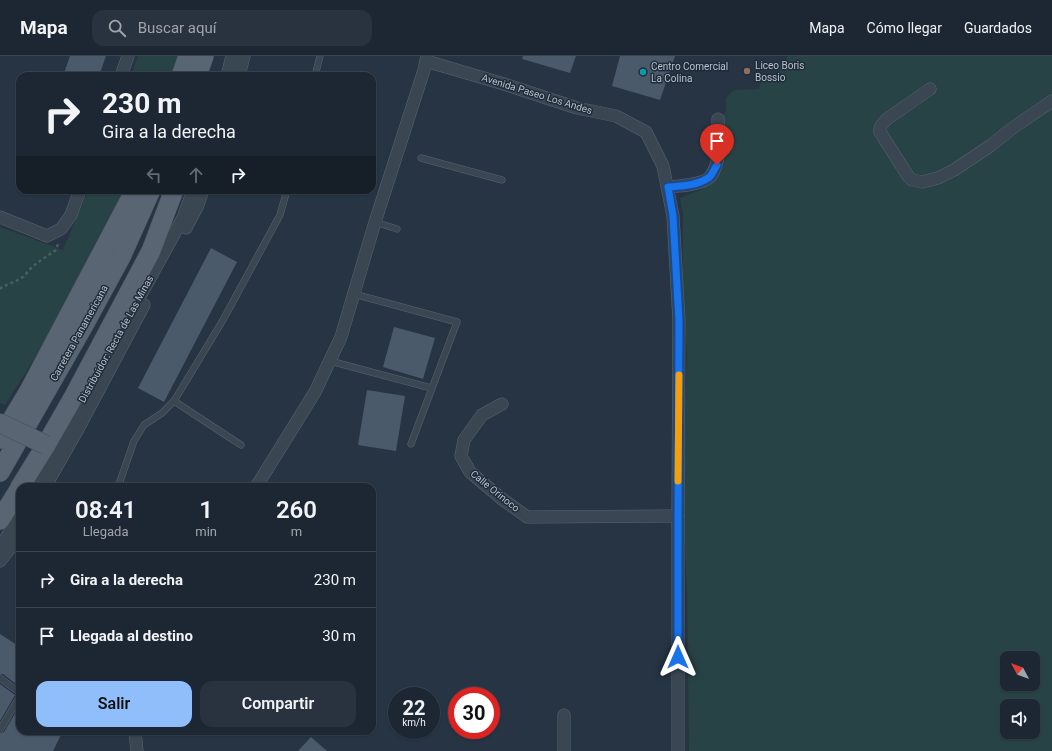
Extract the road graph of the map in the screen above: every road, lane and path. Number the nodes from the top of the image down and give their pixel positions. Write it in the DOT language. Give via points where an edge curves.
graph roads {
  1 [pos="128,56"];
  2 [pos="188,56"];
  3 [pos="204,56"];
  4 [pos="212,56"];
  5 [pos="232,56"];
  6 [pos="244,56"];
  7 [pos="320,56"];
  8 [pos="426,62"];
  9 [pos="122,72"];
  10 [pos="182,72"];
  11 [pos="198,72"];
  12 [pos="209,72"];
  13 [pos="228,72"];
  14 [pos="239,72"];
  15 [pos="316,72"];
  16 [pos="930,89"];
  17 [pos="1052,101"];
  18 [pos="718,119"];
  19 [pos="421,158"];
  20 [pos="502,180"];
  21 [pos="668,187"];
  22 [pos="79,194"];
  23 [pos="133,194"];
  24 [pos="149,194"];
  25 [pos="172,194"];
  26 [pos="191,194"];
  27 [pos="202,194"];
  28 [pos="286,194"];
  29 [pos="0,218"];
  30 [pos="375,222"];
  31 [pos="61,229"];
  32 [pos="397,229"];
  33 [pos="0,289"];
  34 [pos="354,294"];
  35 [pos="330,361"];
  36 [pos="431,388"];
  37 [pos="174,401"];
  38 [pos="502,404"];
  39 [pos="0,423"];
  40 [pos="0,439"];
  41 [pos="411,444"];
  42 [pos="241,445"];
  43 [pos="46,446"];
  44 [pos="0,472"];
  45 [pos="23,483"];
  46 [pos="37,483"];
  47 [pos="47,483"];
  48 [pos="119,483"];
  49 [pos="258,483"];
  50 [pos="16,494"];
  51 [pos="678,516"];
  52 [pos="0,520"];
  53 [pos="16,521"];
  54 [pos="16,538"];
  55 [pos="0,547"];
  56 [pos="0,561"];
  57 [pos="0,678"];
  58 [pos="16,690"];
  59 [pos="16,703"];
  60 [pos="564,715"];
  61 [pos="0,730"];
  62 [pos="135,735"];
  63 [pos="137,751"];
  64 [pos="564,751"];
  65 [pos="678,751"];
  1 -- 9 [label="street"];
  2 -- 10 [label="main road"];
  3 -- 11 [label="main road"];
  4 -- 12 [label="main road"];
  5 -- 13 [label="street"];
  6 -- 14 [label="street"];
  7 -- 15 [label="lane"];
  8 -- 21 [label="street, Avenida Paseo Los Andes" via="577,108 616,116 646,132 664,166"];
  8 -- 30 [label="street, Avenida Paseo Los Andes"];
  16 -- 17 [label="street" via="887,119 879,129 908,176 912,180 922,182 954,170"];
  18 -- 21 [label="street" via="717,165 709,178 688,186"];
  19 -- 20 [label="lane"];
  21 -- 51 [label="street, Avenida Paseo Los Andes" via="673,216 679,321"];
  22 -- 31 [label="street" via="71,215"];
  23 -- 40 [label="main road, Carretera Panamericana"];
  24 -- 44 [label="main road, Carretera Panamericana" via="121,257"];
  25 -- 43 [label="main road" via="151,251"];
  26 -- 46 [label="street, Distribuidor: Recta de Las Minas" via="182,218"];
  27 -- 47 [label="street"];
  28 -- 37 [label="lane" via="280,215 223,320"];
  29 -- 31 [label="street" via="47,236"];
  30 -- 32 [label="lane"];
  30 -- 34 [label="street, Avenida Paseo Los Andes"];
  31 -- 33 [label="path" via="56,250 16,281"];
  34 -- 35 [label="street, Avenida Paseo Los Andes" via="341,337"];
  34 -- 36 [label="lane" via="457,322"];
  35 -- 36 [label="lane"];
  35 -- 49 [label="street, Avenida Paseo Los Andes" via="315,392"];
  36 -- 41 [label="lane"];
  37 -- 42 [label="lane"];
  37 -- 48 [label="lane" via="144,425 134,441"];
  38 -- 51 [label="street, Calle Orinoco" via="482,415 464,440 461,456 470,472 527,517"];
  39 -- 43 [label="main road, bridge"];
  43 -- 45 [label="main road"];
  50 -- 52 [label="main road"];
  51 -- 65 [label="street, Avenida Paseo Los Andes"];
  53 -- 55 [label="street"];
  54 -- 56 [label="street"];
  57 -- 58 [label="lane"];
  59 -- 61 [label="lane"];
  60 -- 64 [label="street"];
  62 -- 63 [label="street"];
}
